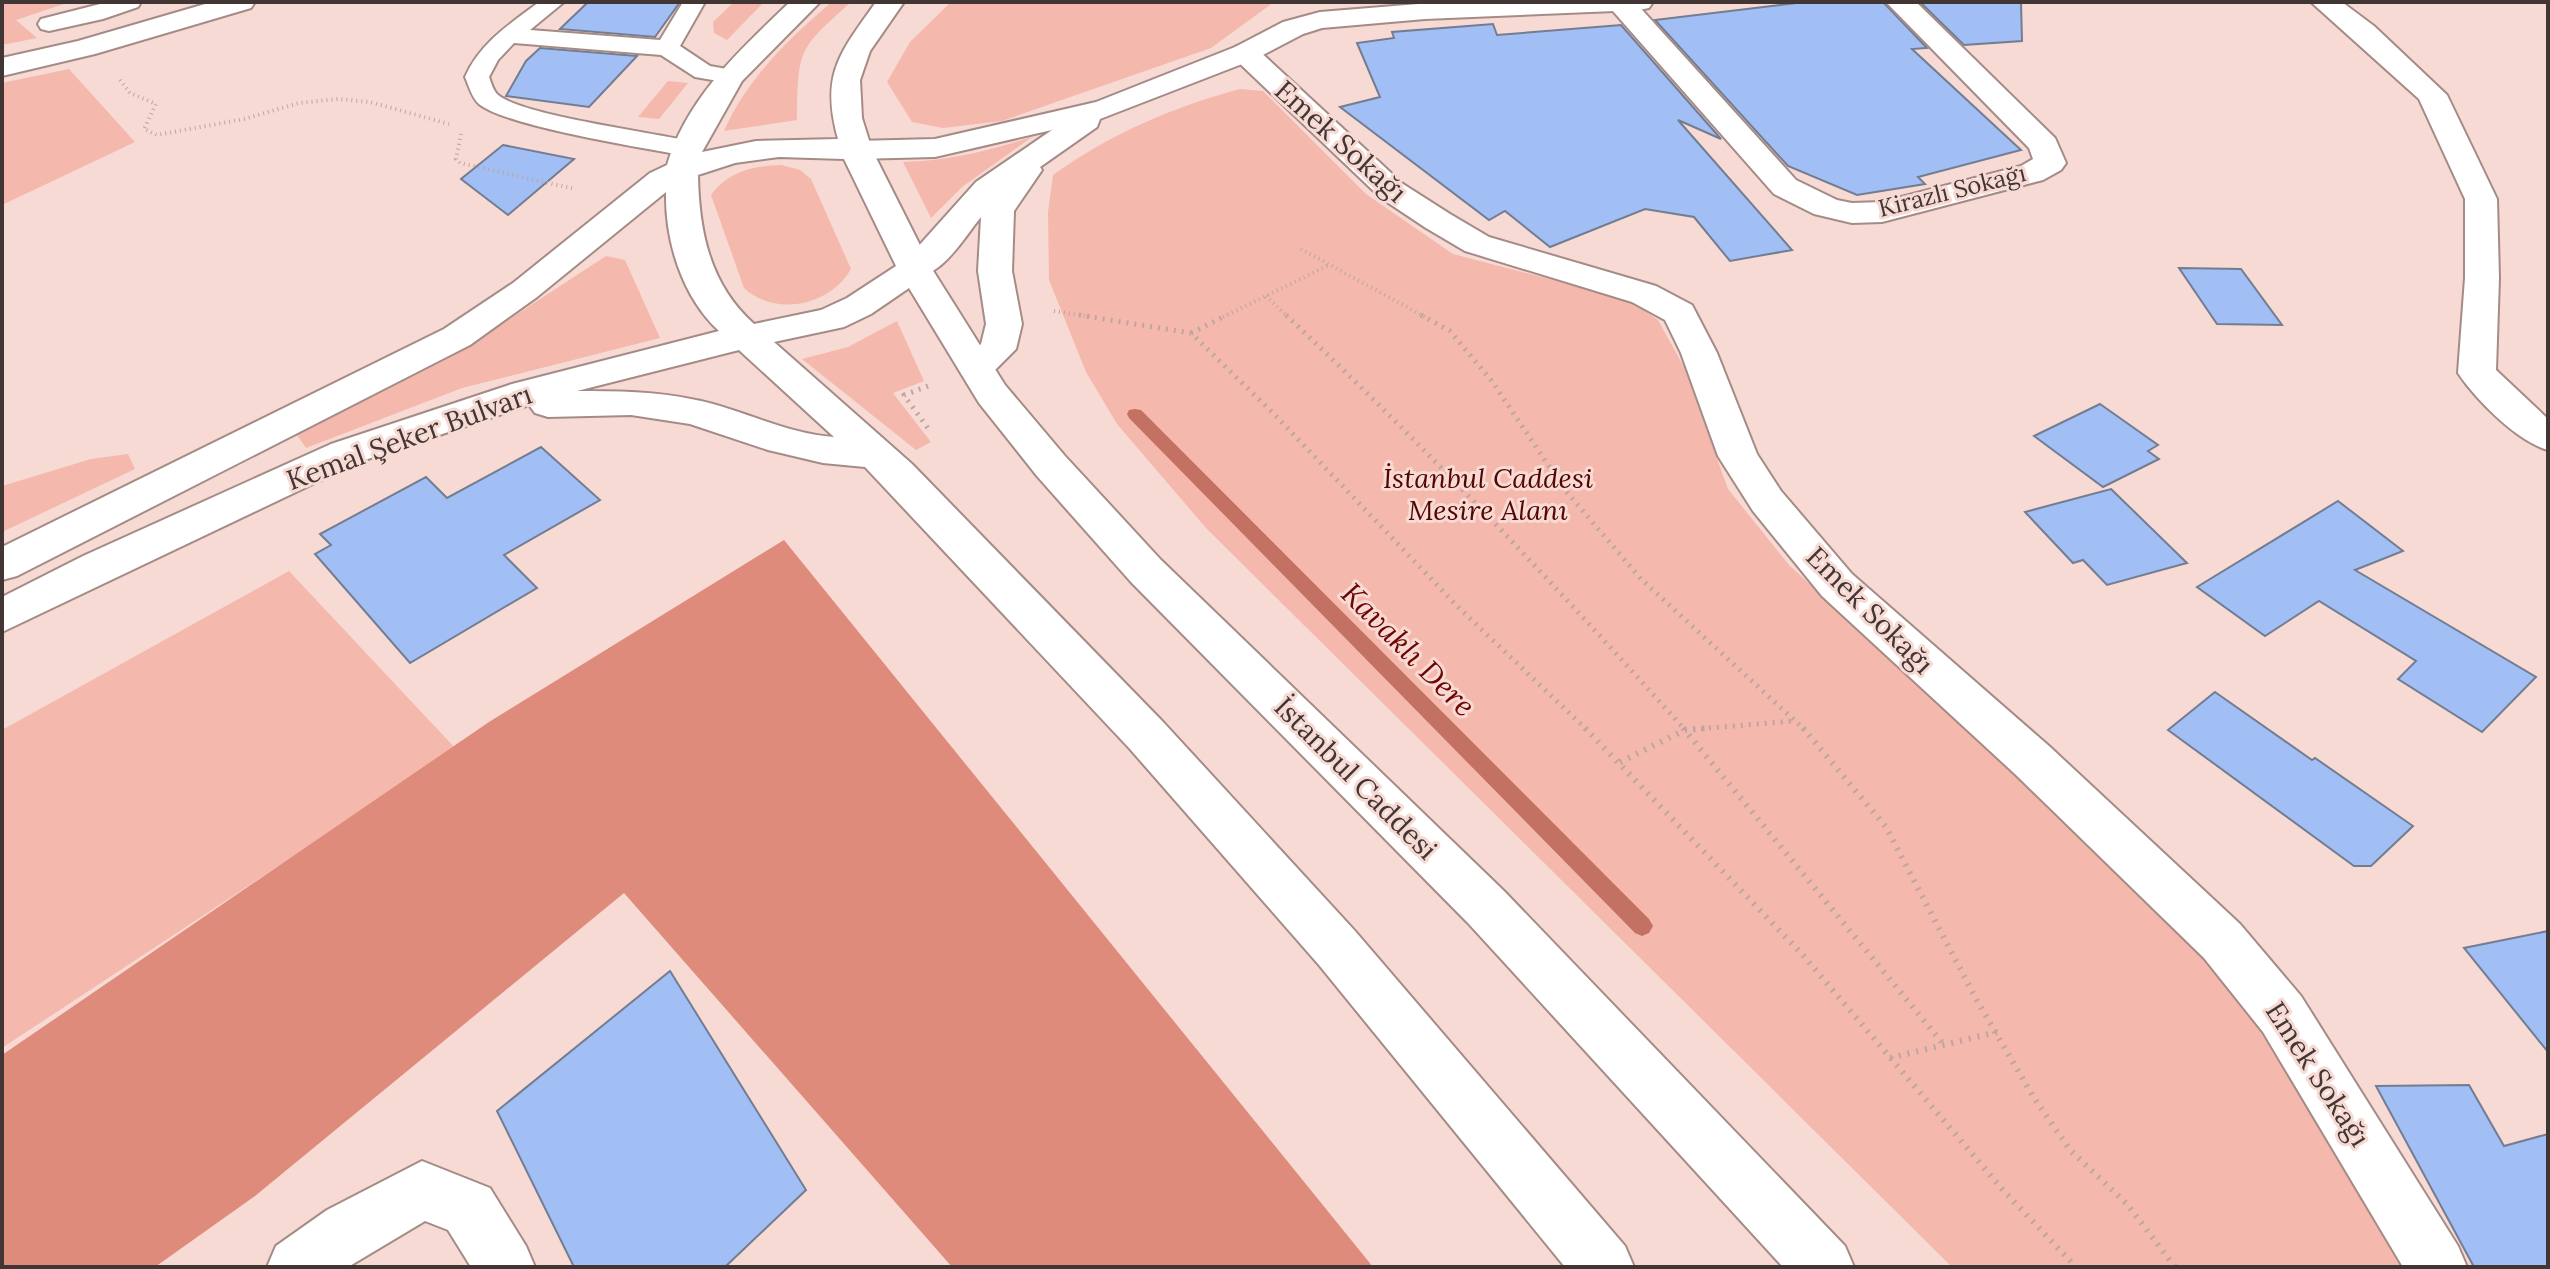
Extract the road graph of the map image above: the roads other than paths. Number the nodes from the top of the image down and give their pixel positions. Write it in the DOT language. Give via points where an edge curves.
graph roads {
  1 [pos="130,2"];
  2 [pos="222,2"];
  3 [pos="241,2"];
  4 [pos="553,2"];
  5 [pos="694,2"];
  6 [pos="806,2"];
  7 [pos="865,2"];
  8 [pos="890,2"];
  9 [pos="1900,2"];
  10 [pos="2325,2"];
  11 [pos="1630,3"];
  12 [pos="1552,4"];
  13 [pos="175,22"];
  14 [pos="49,24"];
  15 [pos="512,36"];
  16 [pos="667,48"];
  17 [pos="856,51"];
  18 [pos="1245,53"];
  19 [pos="2,67"];
  20 [pos="730,76"];
  21 [pos="1105,109"];
  22 [pos="856,150"];
  23 [pos="685,159"];
  24 [pos="1033,159"];
  25 [pos="915,269"];
  26 [pos="743,336"];
  27 [pos="976,368"];
  28 [pos="451,417"];
  29 [pos="2548,437"];
  30 [pos="887,464"];
  31 [pos="2,565"];
  32 [pos="2,616"];
  33 [pos="297,1267"];
  34 [pos="505,1267"];
  35 [pos="1604,1267"];
  36 [pos="1824,1267"];
  37 [pos="2437,1267"];
  1 -- 14 [label="lane"];
  2 -- 13 [label="lane"];
  3 -- 13 [label="street"];
  4 -- 15 [label="lane"];
  5 -- 16 [label="lane"];
  6 -- 20 [label="street"];
  7 -- 17 [label="street" via="855,16"];
  8 -- 17 [label="street"];
  9 -- 11 [label="street, Kirazlı Sokağı" via="2044,145 2050,163 2032,173 1882,212 1826,207 1785,187"];
  10 -- 29 [label="street" via="2432,95 2481,199 2477,373"];
  11 -- 12 [label="street"];
  12 -- 18 [label="street" via="1335,18 1293,28"];
  13 -- 19 [label="street"];
  15 -- 16 [label="lane"];
  15 -- 23 [label="lane" via="480,67 477,77 487,99 516,112 655,144"];
  16 -- 20 [label="lane" via="703,72"];
  17 -- 22 [label="street" via="845,80"];
  18 -- 21 [label="street"];
  18 -- 37 [label="street, Emek Sokağı" via="1392,191 1438,221 1477,244 1644,294 1679,313 1738,456 1767,501 1837,585 2043,770 2222,941 2282,1014"];
  20 -- 23 [label="street"];
  21 -- 22 [label="street" via="935,148"];
  21 -- 24 [label="street"];
  22 -- 23 [label="street" via="786,145"];
  22 -- 25 [label="street"];
  23 -- 26 [label="street" via="682,210 697,273 722,315"];
  23 -- 31 [label="street, Kemal Şeker Bulvarı" via="525,290 457,337"];
  24 -- 25 [label="street" via="987,189"];
  24 -- 27 [label="street" via="998,211 995,271 1004,324 998,349"];
  25 -- 26 [label="street" via="831,319"];
  25 -- 27 [label="street, İstanbul Caddesi"];
  26 -- 28 [label="street, Kemal Şeker Bulvarı"];
  26 -- 30 [label="street"];
  27 -- 36 [label="street, İstanbul Caddesi" via="1051,466 1146,571 1486,907"];
  28 -- 30 [label="street" via="561,402 631,403 695,412 768,437"];
  28 -- 32 [label="street, Kemal Şeker Bulvarı" via="345,453"];
  30 -- 35 [label="street" via="1147,736 1337,948"];
  33 -- 34 [label="street" via="422,1190 469,1209"];
}
